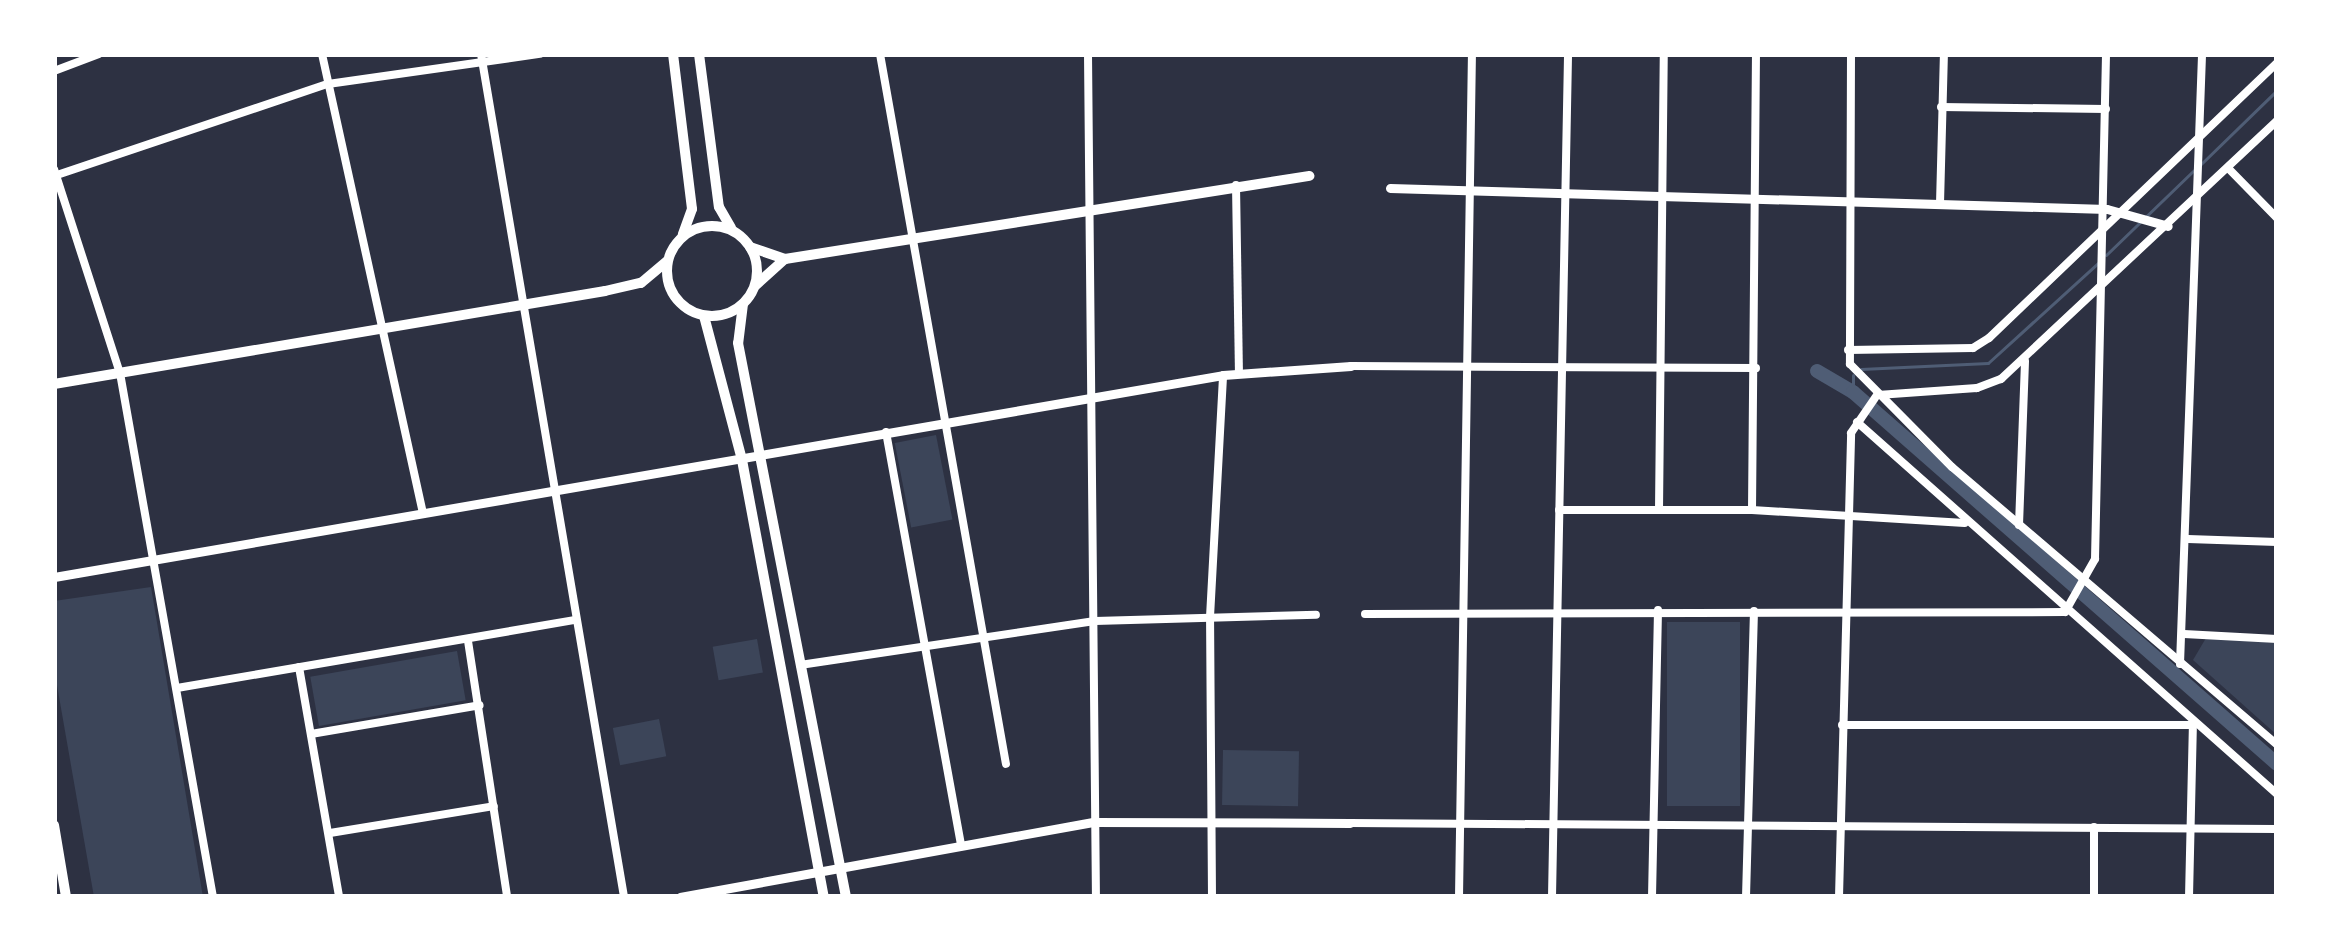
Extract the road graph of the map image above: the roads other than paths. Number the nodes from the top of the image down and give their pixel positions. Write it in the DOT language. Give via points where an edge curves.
graph roads {
  1 [pos="100,54"];
  2 [pos="322,54"];
  3 [pos="540,54"];
  4 [pos="674,54"];
  5 [pos="699,54"];
  6 [pos="880,54"];
  7 [pos="1088,54"];
  8 [pos="1472,54"];
  9 [pos="1568,54"];
  10 [pos="1664,54"];
  11 [pos="1756,54"];
  12 [pos="1851,54"];
  13 [pos="1944,54"];
  14 [pos="2106,54"];
  15 [pos="2202,54"];
  16 [pos="481,57"];
  17 [pos="2277,63"];
  18 [pos="54,71"];
  19 [pos="328,84"];
  20 [pos="1941,107"];
  21 [pos="2106,109"];
  22 [pos="2277,121"];
  23 [pos="2200,134"];
  24 [pos="2228,168"];
  25 [pos="55,174"];
  26 [pos="1309,176"];
  27 [pos="1236,185"];
  28 [pos="1390,188"];
  29 [pos="1472,190"];
  30 [pos="1566,193"];
  31 [pos="1664,196"];
  32 [pos="2198,197"];
  33 [pos="1761,199"];
  34 [pos="1850,201"];
  35 [pos="1940,204"];
  36 [pos="1088,207"];
  37 [pos="2107,208"];
  38 [pos="2121,210"];
  39 [pos="2277,218"];
  40 [pos="2168,226"];
  41 [pos="2106,229"];
  42 [pos="733,231"];
  43 [pos="680,238"];
  44 [pos="909,239"];
  45 [pos="751,247"];
  46 [pos="785,260"];
  47 [pos="667,261"];
  48 [pos="641,283"];
  49 [pos="755,287"];
  50 [pos="2102,290"];
  51 [pos="673,295"];
  52 [pos="743,304"];
  53 [pos="522,306"];
  54 [pos="704,316"];
  55 [pos="387,328"];
  56 [pos="1848,350"];
  57 [pos="2025,359"];
  58 [pos="1351,367"];
  59 [pos="1467,367"];
  60 [pos="1560,368"];
  61 [pos="1664,368"];
  62 [pos="1756,368"];
  63 [pos="120,373"];
  64 [pos="1239,374"];
  65 [pos="1223,375"];
  66 [pos="54,384"];
  67 [pos="1875,398"];
  68 [pos="1090,399"];
  69 [pos="1860,418"];
  70 [pos="943,422"];
  71 [pos="886,432"];
  72 [pos="760,457"];
  73 [pos="742,460"];
  74 [pos="554,492"];
  75 [pos="1559,510"];
  76 [pos="1659,510"];
  77 [pos="1752,510"];
  78 [pos="423,514"];
  79 [pos="1849,518"];
  80 [pos="1968,523"];
  81 [pos="2019,525"];
  82 [pos="2188,539"];
  83 [pos="2277,542"];
  84 [pos="152,562"];
  85 [pos="54,577"];
  86 [pos="2085,585"];
  87 [pos="1558,608"];
  88 [pos="2068,608"];
  89 [pos="1658,610"];
  90 [pos="1463,611"];
  91 [pos="1754,611"];
  92 [pos="1844,612"];
  93 [pos="1365,614"];
  94 [pos="1316,615"];
  95 [pos="1210,617"];
  96 [pos="575,620"];
  97 [pos="1095,621"];
  98 [pos="980,633"];
  99 [pos="2184,634"];
  100 [pos="2277,639"];
  101 [pos="468,641"];
  102 [pos="923,641"];
  103 [pos="800,665"];
  104 [pos="2180,665"];
  105 [pos="299,667"];
  106 [pos="177,688"];
  107 [pos="480,705"];
  108 [pos="2193,722"];
  109 [pos="1842,725"];
  110 [pos="311,734"];
  111 [pos="2277,745"];
  112 [pos="1006,764"];
  113 [pos="2277,794"];
  114 [pos="495,806"];
  115 [pos="1841,821"];
  116 [pos="1094,822"];
  117 [pos="1214,822"];
  118 [pos="1748,822"];
  119 [pos="1350,823"];
  120 [pos="1654,823"];
  121 [pos="1460,824"];
  122 [pos="1554,824"];
  123 [pos="54,826"];
  124 [pos="2094,827"];
  125 [pos="2192,828"];
  126 [pos="2277,829"];
  127 [pos="330,833"];
  128 [pos="961,846"];
  129 [pos="841,868"];
  130 [pos="818,872"];
  131 [pos="66,897"];
  132 [pos="212,897"];
  133 [pos="339,897"];
  134 [pos="507,897"];
  135 [pos="624,897"];
  136 [pos="680,897"];
  137 [pos="824,897"];
  138 [pos="846,897"];
  139 [pos="1096,897"];
  140 [pos="1212,897"];
  141 [pos="1459,897"];
  142 [pos="1552,897"];
  143 [pos="1652,897"];
  144 [pos="1746,897"];
  145 [pos="1839,897"];
  146 [pos="2095,897"];
  147 [pos="2189,897"];
  1 -- 18 [label="street"];
  2 -- 19 [label="street"];
  3 -- 16 [label="street"];
  4 -- 43 [label="main road" via="692,209"];
  5 -- 42 [label="main road" via="719,207"];
  6 -- 44 [label="street"];
  7 -- 36 [label="street"];
  8 -- 29 [label="street"];
  9 -- 30 [label="street"];
  10 -- 31 [label="street"];
  11 -- 33 [label="street"];
  12 -- 34 [label="street"];
  13 -- 20 [label="street"];
  14 -- 21 [label="street"];
  15 -- 23 [label="street"];
  16 -- 19 [label="street"];
  16 -- 53 [label="street"];
  17 -- 23 [label="street"];
  19 -- 25 [label="street"];
  19 -- 55 [label="street"];
  20 -- 21 [label="street"];
  20 -- 35 [label="street"];
  21 -- 37 [label="street"];
  22 -- 24 [label="street"];
  23 -- 32 [label="street"];
  23 -- 38 [label="street"];
  24 -- 32 [label="street"];
  24 -- 39 [label="street"];
  25 -- 63 [label="street"];
  26 -- 27 [label="main road"];
  27 -- 36 [label="main road"];
  27 -- 64 [label="street"];
  28 -- 29 [label="street"];
  29 -- 30 [label="street"];
  29 -- 59 [label="street"];
  30 -- 31 [label="street"];
  30 -- 60 [label="street"];
  31 -- 33 [label="street"];
  31 -- 61 [label="street"];
  32 -- 40 [label="street"];
  32 -- 82 [label="street"];
  33 -- 34 [label="street"];
  33 -- 62 [label="street"];
  34 -- 35 [label="street"];
  34 -- 56 [label="street"];
  35 -- 37 [label="street"];
  36 -- 44 [label="main road"];
  36 -- 68 [label="street"];
  37 -- 38 [label="street"];
  37 -- 41 [label="street"];
  38 -- 40 [label="street"];
  38 -- 41 [label="street"];
  40 -- 50 [label="street"];
  41 -- 50 [label="street"];
  41 -- 56 [label="street" via="1973,348"];
  42 -- 43 [label="main road" via="706,226"];
  42 -- 45 [label="main road"];
  43 -- 47 [label="main road"];
  44 -- 46 [label="main road"];
  44 -- 70 [label="street"];
  45 -- 46 [label="main road"];
  45 -- 49 [label="main road"];
  46 -- 49 [label="main road"];
  47 -- 48 [label="main road"];
  47 -- 51 [label="main road"];
  48 -- 51 [label="main road"];
  48 -- 53 [label="main road"];
  49 -- 52 [label="main road"];
  50 -- 57 [label="street"];
  50 -- 86 [label="street" via="2095,559"];
  51 -- 54 [label="main road"];
  52 -- 54 [label="main road"];
  52 -- 72 [label="main road" via="738,344"];
  53 -- 55 [label="main road"];
  53 -- 74 [label="street"];
  54 -- 73 [label="main road"];
  55 -- 63 [label="main road"];
  55 -- 78 [label="street"];
  56 -- 67 [label="street"];
  57 -- 67 [label="street" via="1977,388"];
  57 -- 81 [label="street"];
  58 -- 59 [label="street"];
  58 -- 64 [label="street"];
  59 -- 60 [label="street"];
  59 -- 90 [label="street"];
  60 -- 61 [label="street"];
  60 -- 75 [label="street"];
  61 -- 62 [label="street"];
  61 -- 76 [label="street"];
  62 -- 77 [label="street"];
  63 -- 66 [label="main road"];
  63 -- 84 [label="street"];
  64 -- 65 [label="street"];
  65 -- 68 [label="street"];
  65 -- 95 [label="street"];
  67 -- 69 [label="street"];
  67 -- 81 [label="street"];
  68 -- 70 [label="street"];
  68 -- 97 [label="street"];
  69 -- 79 [label="street"];
  69 -- 80 [label="street"];
  70 -- 71 [label="street"];
  70 -- 98 [label="street"];
  71 -- 72 [label="street"];
  71 -- 102 [label="street"];
  72 -- 73 [label="street"];
  72 -- 103 [label="main road"];
  73 -- 74 [label="street"];
  73 -- 130 [label="main road"];
  74 -- 78 [label="street"];
  74 -- 96 [label="street"];
  75 -- 76 [label="street"];
  75 -- 87 [label="street"];
  76 -- 77 [label="street"];
  77 -- 79 [label="street"];
  78 -- 84 [label="street"];
  79 -- 80 [label="street"];
  79 -- 92 [label="street"];
  80 -- 88 [label="street"];
  81 -- 86 [label="street"];
  82 -- 83 [label="street"];
  82 -- 99 [label="street"];
  84 -- 85 [label="street"];
  84 -- 106 [label="street"];
  86 -- 88 [label="street"];
  86 -- 104 [label="street"];
  87 -- 89 [label="street"];
  87 -- 90 [label="street"];
  87 -- 122 [label="street"];
  88 -- 92 [label="street"];
  88 -- 108 [label="street"];
  89 -- 91 [label="street"];
  89 -- 120 [label="street"];
  90 -- 93 [label="street"];
  90 -- 121 [label="street"];
  91 -- 92 [label="street"];
  91 -- 118 [label="street"];
  92 -- 109 [label="street"];
  94 -- 95 [label="street"];
  95 -- 97 [label="street"];
  95 -- 117 [label="street"];
  96 -- 101 [label="street"];
  96 -- 135 [label="street"];
  97 -- 98 [label="street"];
  97 -- 116 [label="street"];
  98 -- 102 [label="street"];
  98 -- 112 [label="street"];
  99 -- 100 [label="street"];
  99 -- 104 [label="street"];
  101 -- 105 [label="street"];
  101 -- 107 [label="street"];
  102 -- 103 [label="street"];
  102 -- 128 [label="street"];
  103 -- 129 [label="main road"];
  104 -- 111 [label="street"];
  105 -- 106 [label="street"];
  105 -- 110 [label="street"];
  106 -- 132 [label="street"];
  107 -- 110 [label="street"];
  107 -- 114 [label="street"];
  108 -- 109 [label="street"];
  108 -- 113 [label="street"];
  108 -- 125 [label="street"];
  109 -- 115 [label="street"];
  110 -- 127 [label="street"];
  114 -- 127 [label="street"];
  114 -- 134 [label="street"];
  115 -- 118 [label="street"];
  115 -- 124 [label="street"];
  115 -- 145 [label="street"];
  116 -- 117 [label="street"];
  116 -- 128 [label="street"];
  116 -- 139 [label="street"];
  117 -- 119 [label="street"];
  117 -- 140 [label="street"];
  118 -- 120 [label="street"];
  118 -- 144 [label="street"];
  119 -- 121 [label="street"];
  120 -- 122 [label="street"];
  120 -- 143 [label="street"];
  121 -- 122 [label="street"];
  121 -- 141 [label="street"];
  122 -- 142 [label="street"];
  123 -- 131 [label="main road"];
  124 -- 125 [label="street"];
  124 -- 146 [label="street"];
  125 -- 126 [label="street"];
  125 -- 147 [label="street"];
  127 -- 133 [label="street"];
  128 -- 129 [label="street"];
  129 -- 130 [label="street"];
  129 -- 138 [label="main road"];
  130 -- 136 [label="street"];
  130 -- 137 [label="main road"];
}
